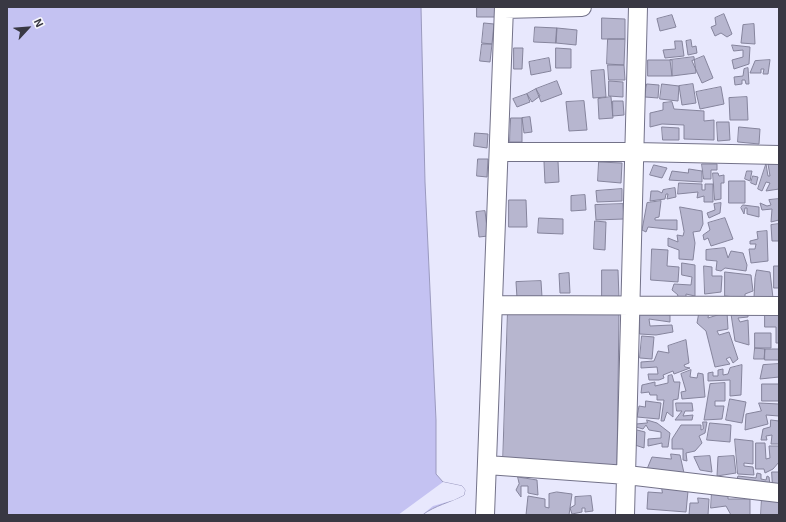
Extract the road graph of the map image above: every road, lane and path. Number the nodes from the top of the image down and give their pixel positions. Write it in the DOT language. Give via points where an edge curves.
graph roads {
  1 [pos="582,7"];
  2 [pos="638,7"];
  3 [pos="504,8"];
  4 [pos="498,152"];
  5 [pos="635,152"];
  6 [pos="779,155"];
  7 [pos="494,305"];
  8 [pos="779,306"];
  9 [pos="631,307"];
  10 [pos="487,466"];
  11 [pos="627,475"];
  12 [pos="779,493"];
  13 [pos="484,515"];
  14 [pos="625,515"];
  1 -- 3 [label="street"];
  2 -- 5 [label="street"];
  3 -- 4 [label="street"];
  4 -- 5 [label="street"];
  4 -- 7 [label="street"];
  5 -- 6 [label="street"];
  5 -- 9 [label="street"];
  7 -- 9 [label="street"];
  7 -- 10 [label="street"];
  8 -- 9 [label="street"];
  9 -- 11 [label="street"];
  10 -- 11 [label="street"];
  10 -- 13 [label="street"];
  11 -- 12 [label="street"];
  11 -- 14 [label="street"];
}
